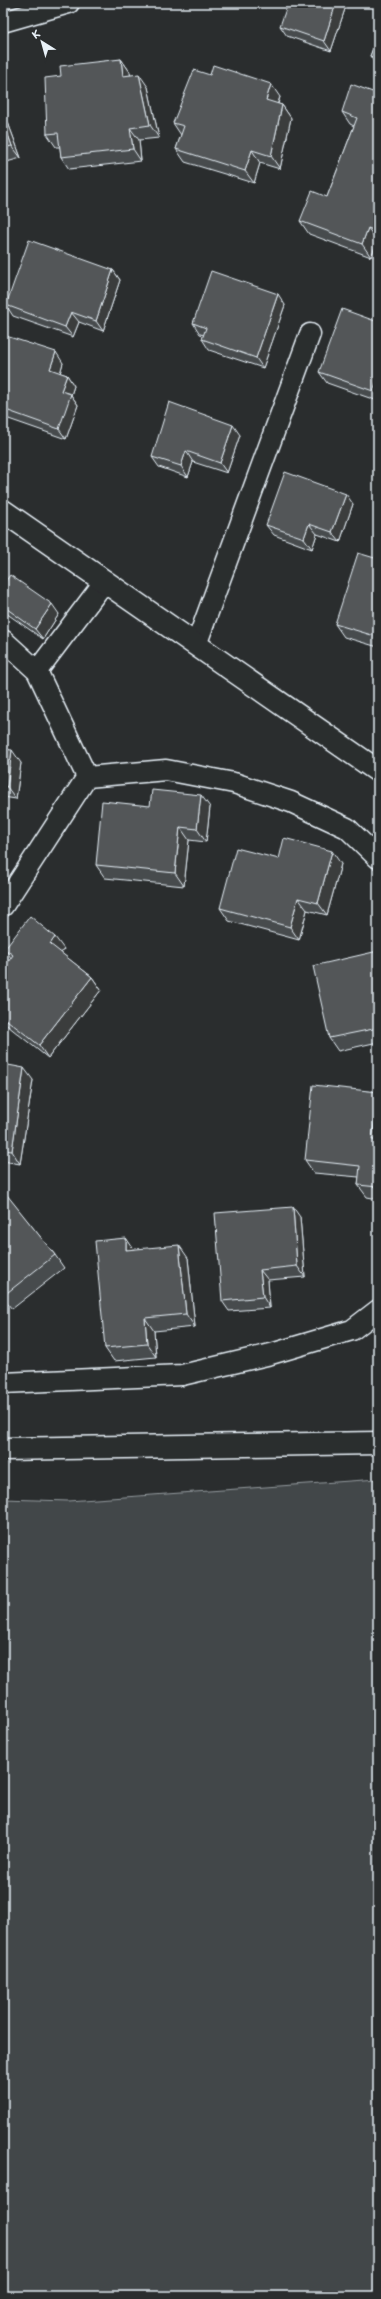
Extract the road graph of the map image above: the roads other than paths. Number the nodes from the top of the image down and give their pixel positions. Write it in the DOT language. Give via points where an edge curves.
graph roads {
  1 [pos="68,3"];
  2 [pos="3,22"];
  3 [pos="310,334"];
  4 [pos="3,511"];
  5 [pos="105,580"];
  6 [pos="3,640"];
  7 [pos="196,645"];
  8 [pos="37,671"];
  9 [pos="378,771"];
  10 [pos="87,777"];
  11 [pos="378,858"];
  12 [pos="3,906"];
  13 [pos="378,1310"];
  14 [pos="3,1384"];
  15 [pos="378,1443"];
  16 [pos="3,1449"];
  1 -- 2 [label="lane"];
  3 -- 7 [label="lane"];
  4 -- 5 [label="street"];
  5 -- 7 [label="street"];
  5 -- 8 [label="lane"];
  6 -- 8 [label="lane"];
  7 -- 9 [label="street"];
  8 -- 10 [label="lane"];
  10 -- 11 [label="lane" via="166,770 234,782 291,802 347,828"];
  10 -- 12 [label="lane"];
  13 -- 14 [label="lane" via="352,1330 271,1354 182,1375"];
  15 -- 16 [label="street"];
}
